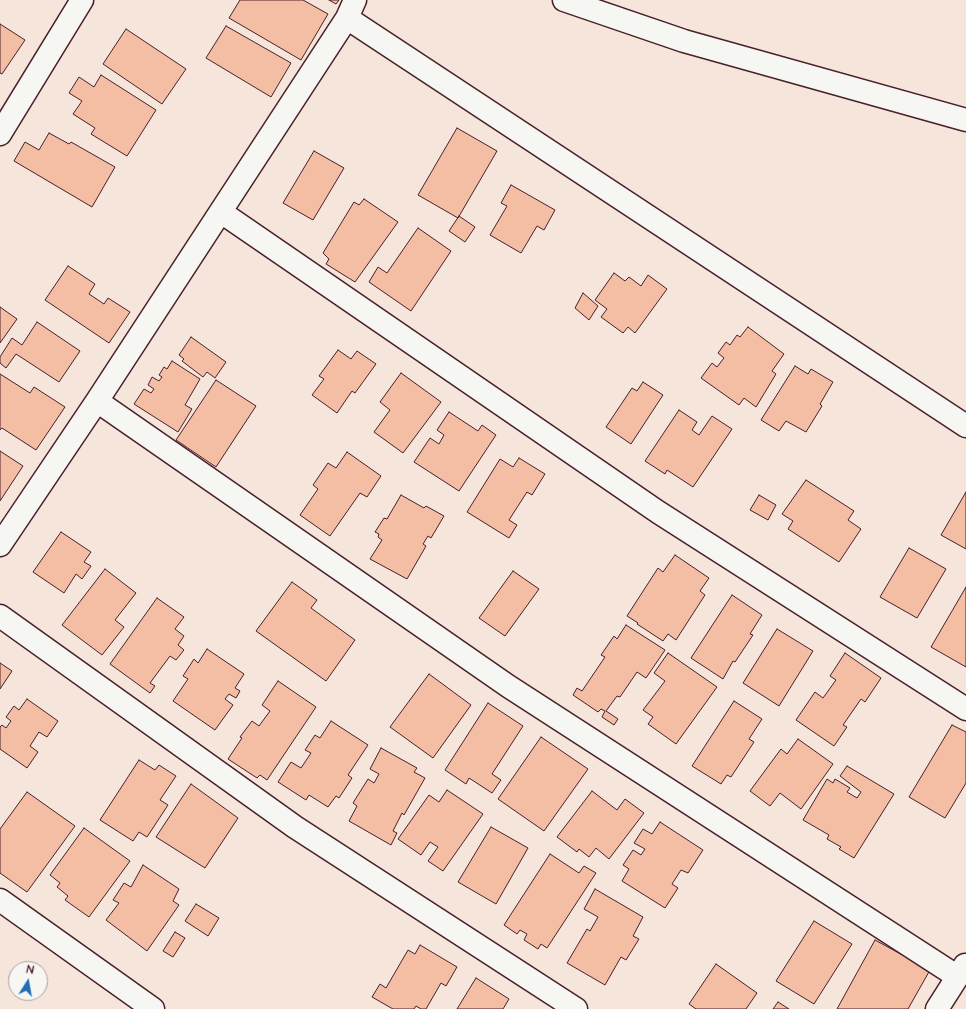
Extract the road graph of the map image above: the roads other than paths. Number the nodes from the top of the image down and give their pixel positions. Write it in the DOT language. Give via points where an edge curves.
graph roads {
  1 [pos="82,0"];
  2 [pos="564,0"];
  3 [pos="351,9"];
  4 [pos="966,120"];
  5 [pos="0,134"];
  6 [pos="221,212"];
  7 [pos="97,401"];
  8 [pos="966,426"];
  9 [pos="0,545"];
  10 [pos="0,616"];
  11 [pos="966,709"];
  12 [pos="0,900"];
  13 [pos="962,971"];
  14 [pos="153,1009"];
  15 [pos="576,1009"];
  16 [pos="937,1009"];
  1 -- 5 [label="street"];
  2 -- 4 [label="street" via="684,41"];
  3 -- 6 [label="street"];
  3 -- 8 [label="street"];
  6 -- 7 [label="street"];
  6 -- 11 [label="street" via="658,512"];
  7 -- 9 [label="street"];
  7 -- 13 [label="street" via="508,686"];
  10 -- 15 [label="street" via="295,827"];
  12 -- 14 [label="street"];
  13 -- 16 [label="street"];
}
